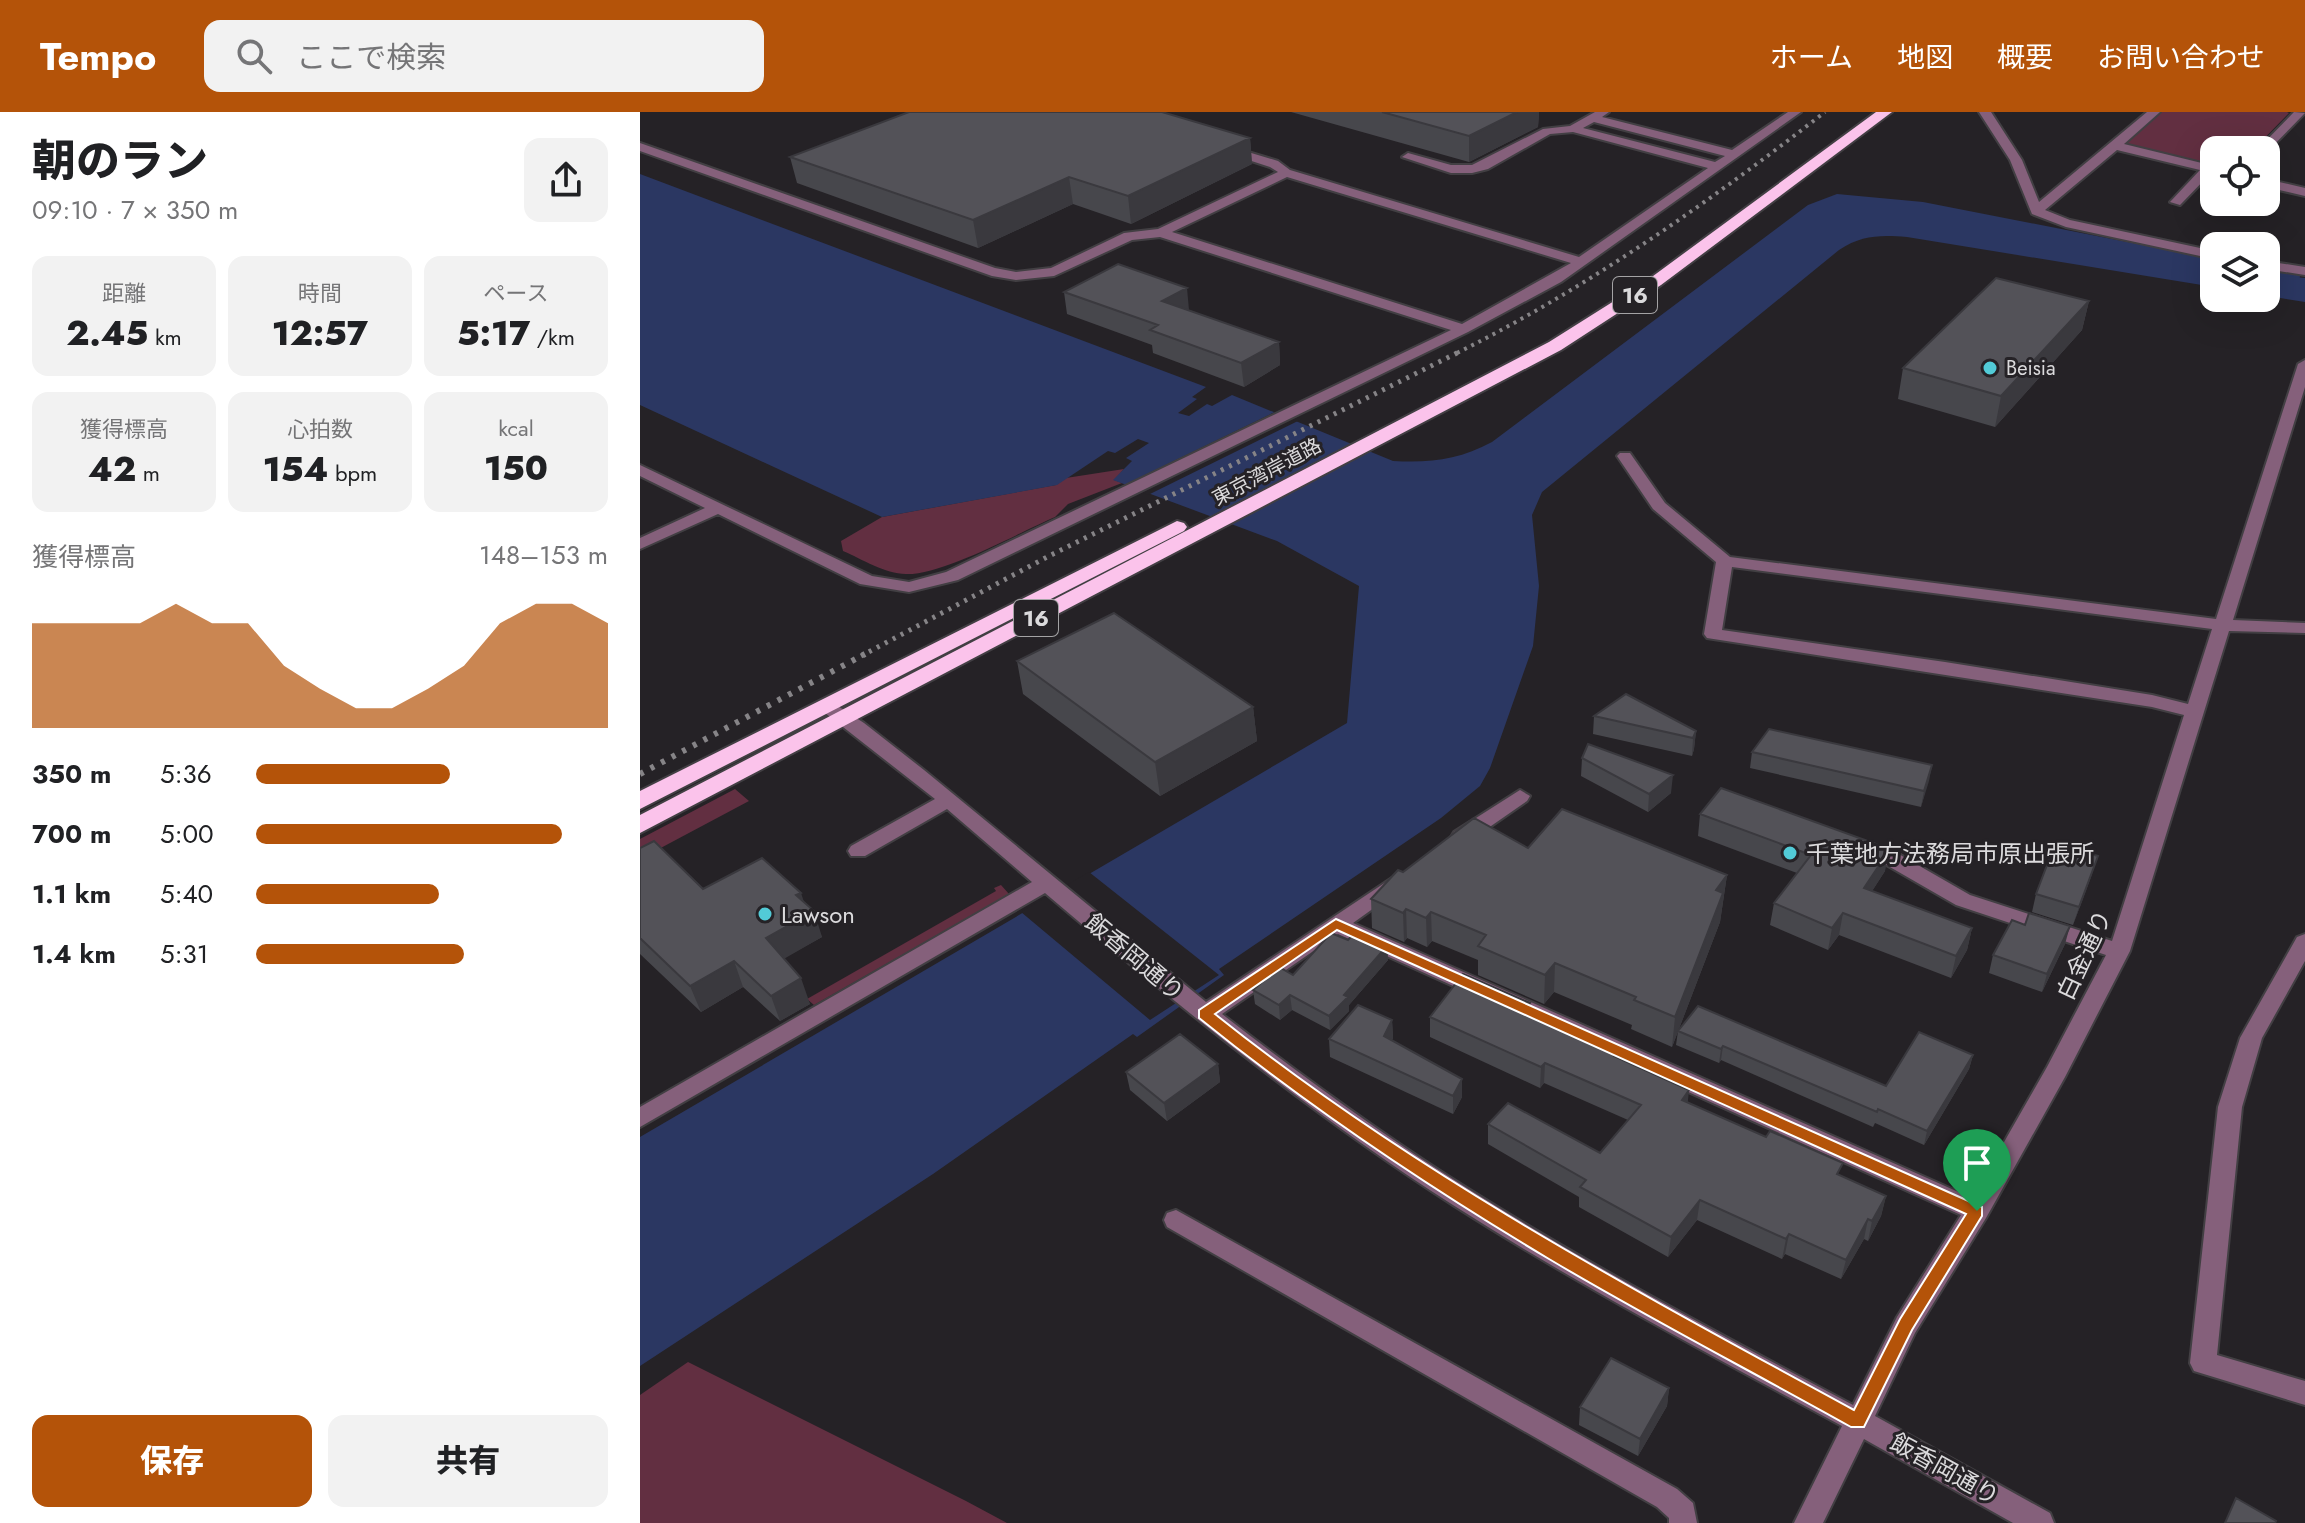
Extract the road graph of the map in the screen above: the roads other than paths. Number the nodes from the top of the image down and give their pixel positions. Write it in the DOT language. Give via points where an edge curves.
graph roads {
  1 [pos="1795,112"];
  2 [pos="1861,112"];
  3 [pos="1885,112"];
  4 [pos="1985,112"];
  5 [pos="2154,112"];
  6 [pos="2300,112"];
  7 [pos="1598,115"];
  8 [pos="1573,129"];
  9 [pos="2277,136"];
  10 [pos="2117,144"];
  11 [pos="640,147"];
  12 [pos="1217,147"];
  13 [pos="1736,155"];
  14 [pos="1408,157"];
  15 [pos="1719,167"];
  16 [pos="2200,167"];
  17 [pos="1286,173"];
  18 [pos="2200,180"];
  19 [pos="2280,186"];
  20 [pos="2305,192"];
  21 [pos="2176,202"];
  22 [pos="2036,211"];
  23 [pos="1161,233"];
  24 [pos="2200,252"];
  25 [pos="1582,262"];
  26 [pos="2280,267"];
  27 [pos="2305,271"];
  28 [pos="1463,329"];
  29 [pos="2305,364"];
  30 [pos="1625,456"];
  31 [pos="640,470"];
  32 [pos="718,508"];
  33 [pos="1217,516"];
  34 [pos="640,544"];
  35 [pos="1725,561"];
  36 [pos="2223,625"];
  37 [pos="2305,628"];
  38 [pos="836,712"];
  39 [pos="2195,712"];
  40 [pos="1520,796"];
  41 [pos="640,801"];
  42 [pos="947,801"];
  43 [pos="640,825"];
  44 [pos="1847,843"];
  45 [pos="1446,847"];
  46 [pos="858,851"];
  47 [pos="1410,873"];
  48 [pos="1051,887"];
  49 [pos="1336,924"];
  50 [pos="2305,942"];
  51 [pos="2119,951"];
  52 [pos="1204,1014"];
  53 [pos="640,1118"];
  54 [pos="1977,1211"];
  55 [pos="1176,1220"];
  56 [pos="2305,1393"];
  57 [pos="1858,1422"];
  58 [pos="1683,1523"];
  59 [pos="1808,1523"];
  60 [pos="2040,1523"];
  1 -- 13 [label="street"];
  2 -- 33 [label="highway, 東京湾岸道路 / 16" via="1610,294 1489,367 1347,439"];
  3 -- 33 [label="highway, 東京湾岸道路 / 16" via="1609,313 1542,354 1366,447"];
  4 -- 22 [label="street" via="2016,160"];
  5 -- 10 [label="street"];
  6 -- 9 [label="street"];
  7 -- 8 [label="street"];
  7 -- 13 [label="street"];
  8 -- 14 [label="street" via="1547,131 1472,169"];
  8 -- 15 [label="street"];
  10 -- 16 [label="street"];
  10 -- 22 [label="street"];
  11 -- 23 [label="street" via="1003,275 1054,272 1129,236"];
  12 -- 17 [label="street" via="1274,164"];
  13 -- 15 [label="street"];
  15 -- 25 [label="street"];
  17 -- 23 [label="street"];
  17 -- 25 [label="street"];
  18 -- 21 [label="street"];
  19 -- 20 [label="street"];
  22 -- 24 [label="street" via="2066,223"];
  23 -- 28 [label="street"];
  25 -- 28 [label="street"];
  26 -- 27 [label="street"];
  28 -- 32 [label="street" via="997,557 909,587 866,580"];
  29 -- 36 [label="street, 白金通り"];
  30 -- 35 [label="street" via="1659,506"];
  31 -- 32 [label="street"];
  32 -- 34 [label="street"];
  33 -- 38 [label="highway, 東京湾岸道路 / 16"];
  35 -- 36 [label="street"];
  35 -- 39 [label="street" via="1713,634 2004,676"];
  36 -- 37 [label="street"];
  36 -- 39 [label="street, 白金通り"];
  38 -- 41 [label="highway, 東京湾岸道路 / 16"];
  38 -- 42 [label="street, 飯香岡通り"];
  38 -- 43 [label="highway, 東京湾岸道路 / 16"];
  39 -- 51 [label="street, 白金通り"];
  40 -- 45 [label="street"];
  42 -- 46 [label="street"];
  42 -- 48 [label="street, 飯香岡通り"];
  44 -- 51 [label="street" via="1890,858 1963,900"];
  47 -- 49 [label="street"];
  48 -- 52 [label="street, 飯香岡通り"];
  48 -- 53 [label="street"];
  49 -- 52 [label="street"];
  49 -- 54 [label="street"];
  50 -- 56 [label="street" via="2251,1038 2230,1107 2203,1363"];
  51 -- 54 [label="street, 白金通り"];
  52 -- 57 [label="street, 飯香岡通り" via="1385,1147 1555,1255"];
  54 -- 57 [label="street, 白金通り" via="1906,1325"];
  55 -- 58 [label="street" via="1667,1498 1683,1512"];
  57 -- 59 [label="street, 白金通り"];
  57 -- 60 [label="street, 飯香岡通り"];
}
